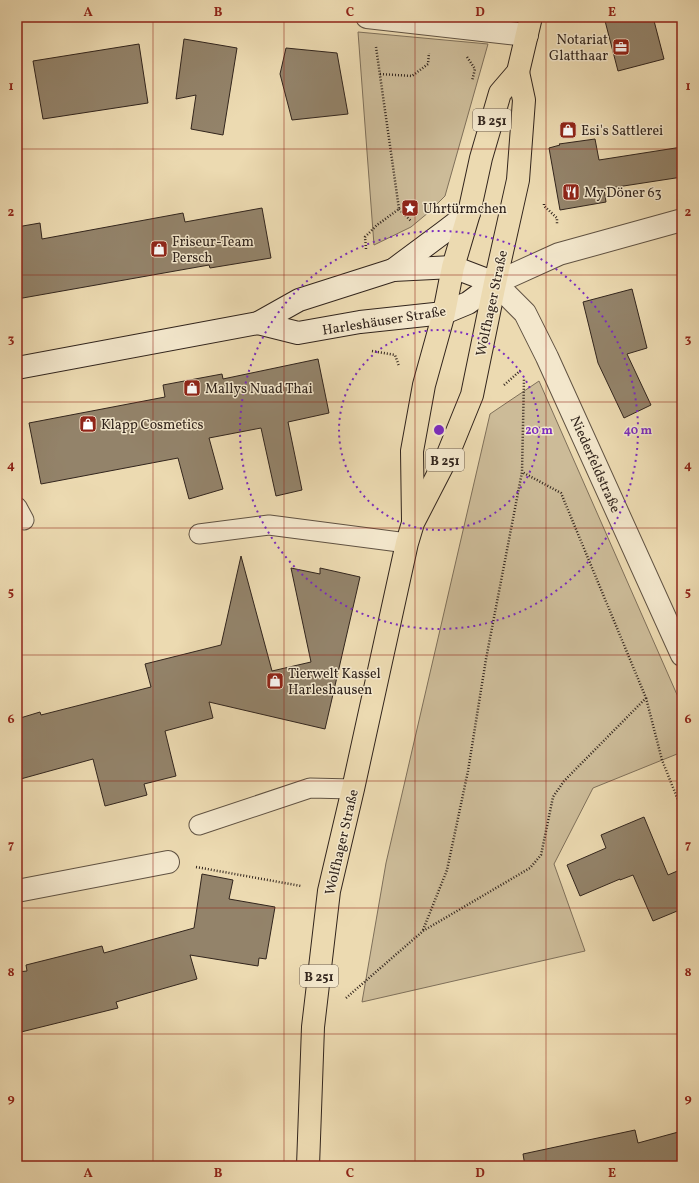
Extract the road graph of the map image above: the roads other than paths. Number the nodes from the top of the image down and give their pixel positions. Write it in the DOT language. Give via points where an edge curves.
graph roads {
  1 [pos="367,17"];
  2 [pos="529,26"];
  3 [pos="518,72"];
  4 [pos="469,213"];
  5 [pos="682,220"];
  6 [pos="453,267"];
  7 [pos="393,270"];
  8 [pos="495,283"];
  9 [pos="444,313"];
  10 [pos="258,323"];
  11 [pos="17,368"];
  12 [pos="410,533"];
  13 [pos="200,534"];
  14 [pos="682,655"];
  15 [pos="354,789"];
  16 [pos="198,825"];
  17 [pos="168,862"];
  18 [pos="17,891"];
  19 [pos="308,1166"];
  1 -- 2 [label="street"];
  2 -- 3 [label="main road, Wolfhager Straße / B 251"];
  3 -- 4 [label="main road, Wolfhager Straße / B 251" via="500,93 481,158"];
  3 -- 8 [label="main road, Wolfhager Straße / B 251" via="524,100 518,180"];
  4 -- 6 [label="main road, Wolfhager Straße / B 251"];
  4 -- 7 [label="street, Harleshäuser Straße"];
  5 -- 8 [label="street" via="559,254"];
  6 -- 7 [label="street, Harleshäuser Straße"];
  6 -- 8 [label="street, Harleshäuser Straße"];
  6 -- 9 [label="main road, Wolfhager Straße / B 251"];
  7 -- 10 [label="street, Harleshäuser Straße" via="298,300"];
  8 -- 9 [label="street, Harleshäuser Straße" via="468,303"];
  8 -- 12 [label="main road, Wolfhager Straße / B 251" via="472,395 446,459"];
  8 -- 14 [label="street, Niederfeldstraße" via="525,313"];
  9 -- 10 [label="street, Harleshäuser Straße" via="360,322 298,333"];
  9 -- 12 [label="main road, Wolfhager Straße / B 251" via="424,385 412,451"];
  10 -- 11 [label="street, Harleshäuser Straße"];
  12 -- 13 [label="lane" via="269,525"];
  12 -- 15 [label="main road, Wolfhager Straße / B 251"];
  15 -- 16 [label="lane" via="310,788"];
  15 -- 19 [label="main road, Wolfhager Straße / B 251" via="329,891 313,1028"];
  17 -- 18 [label="street"];
}
